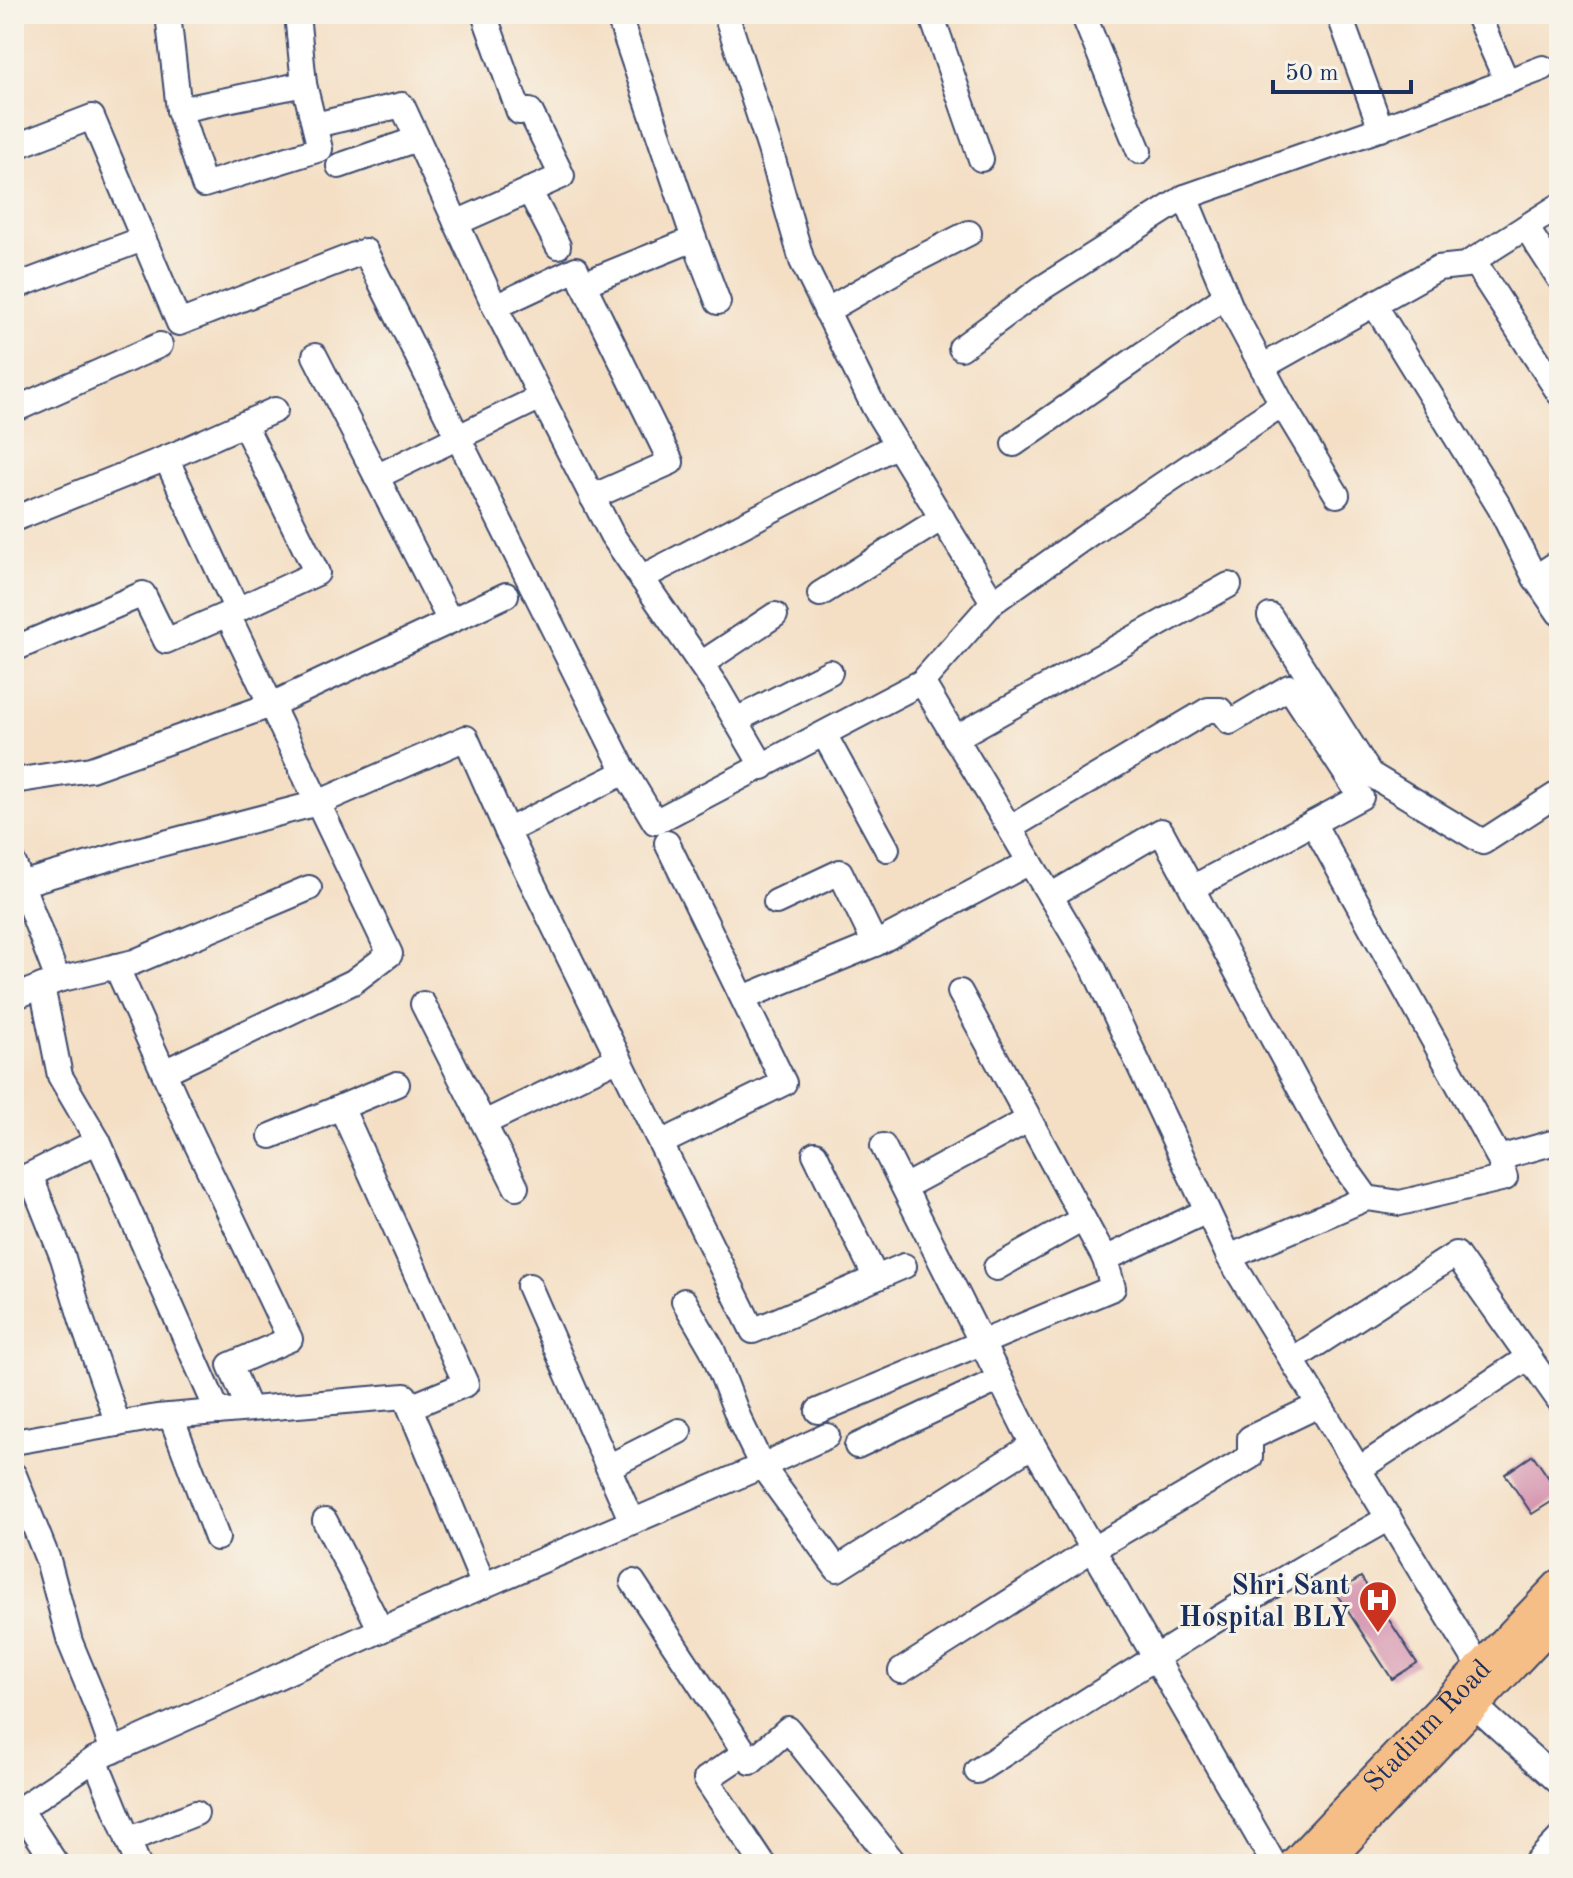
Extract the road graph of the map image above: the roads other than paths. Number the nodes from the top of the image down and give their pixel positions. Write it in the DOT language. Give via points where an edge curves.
graph roads {
  1 [pos="168,14"];
  2 [pos="297,14"];
  3 [pos="484,14"];
  4 [pos="618,14"];
  5 [pos="726,14"];
  6 [pos="931,14"];
  7 [pos="1083,14"];
  8 [pos="1339,14"];
  9 [pos="1477,14"];
  10 [pos="1543,68"];
  11 [pos="1507,82"];
  12 [pos="304,84"];
  13 [pos="179,110"];
  14 [pos="315,125"];
  15 [pos="1381,129"];
  16 [pos="417,139"];
  17 [pos="14,147"];
  18 [pos="1139,151"];
  19 [pos="981,159"];
  20 [pos="339,166"];
  21 [pos="529,190"];
  22 [pos="1185,197"];
  23 [pos="1559,206"];
  24 [pos="456,223"];
  25 [pos="1526,227"];
  26 [pos="969,233"];
  27 [pos="143,239"];
  28 [pos="694,239"];
  29 [pos="558,246"];
  30 [pos="1473,260"];
  31 [pos="1559,278"];
  32 [pos="583,284"];
  33 [pos="14,287"];
  34 [pos="1226,296"];
  35 [pos="718,302"];
  36 [pos="1374,304"];
  37 [pos="495,307"];
  38 [pos="826,311"];
  39 [pos="160,345"];
  40 [pos="961,348"];
  41 [pos="315,356"];
  42 [pos="1262,367"];
  43 [pos="1559,393"];
  44 [pos="541,397"];
  45 [pos="1282,404"];
  46 [pos="14,410"];
  47 [pos="275,410"];
  48 [pos="244,424"];
  49 [pos="458,437"];
  50 [pos="1014,444"];
  51 [pos="897,445"];
  52 [pos="166,458"];
  53 [pos="376,477"];
  54 [pos="1337,495"];
  55 [pos="592,497"];
  56 [pos="942,518"];
  57 [pos="14,519"];
  58 [pos="1559,562"];
  59 [pos="641,578"];
  60 [pos="1535,578"];
  61 [pos="1229,585"];
  62 [pos="820,594"];
  63 [pos="506,595"];
  64 [pos="993,602"];
  65 [pos="232,612"];
  66 [pos="1559,613"];
  67 [pos="775,615"];
  68 [pos="1270,616"];
  69 [pos="450,621"];
  70 [pos="14,649"];
  71 [pos="701,664"];
  72 [pos="830,672"];
  73 [pos="922,682"];
  74 [pos="271,705"];
  75 [pos="736,720"];
  76 [pos="824,734"];
  77 [pos="955,738"];
  78 [pos="763,767"];
  79 [pos="625,772"];
  80 [pos="14,781"];
  81 [pos="1556,801"];
  82 [pos="318,803"];
  83 [pos="1313,823"];
  84 [pos="1010,828"];
  85 [pos="507,831"];
  86 [pos="667,843"];
  87 [pos="887,849"];
  88 [pos="1030,862"];
  89 [pos="17,878"];
  90 [pos="309,888"];
  91 [pos="1192,888"];
  92 [pos="1050,896"];
  93 [pos="776,902"];
  94 [pos="875,944"];
  95 [pos="116,966"];
  96 [pos="50,983"];
  97 [pos="960,992"];
  98 [pos="14,997"];
  99 [pos="743,998"];
  100 [pos="423,1004"];
  101 [pos="619,1058"];
  102 [pos="164,1072"];
  103 [pos="397,1084"];
  104 [pos="341,1107"];
  105 [pos="1028,1120"];
  106 [pos="484,1123"];
  107 [pos="271,1136"];
  108 [pos="98,1141"];
  109 [pos="1559,1141"];
  110 [pos="661,1143"];
  111 [pos="883,1146"];
  112 [pos="815,1154"];
  113 [pos="1499,1158"];
  114 [pos="22,1179"];
  115 [pos="516,1187"];
  116 [pos="904,1187"];
  117 [pos="1367,1198"];
  118 [pos="1207,1211"];
  119 [pos="1083,1219"];
  120 [pos="1229,1257"];
  121 [pos="1105,1259"];
  122 [pos="904,1266"];
  123 [pos="996,1268"];
  124 [pos="876,1278"];
  125 [pos="529,1286"];
  126 [pos="684,1301"];
  127 [pos="982,1344"];
  128 [pos="1529,1357"];
  129 [pos="1292,1360"];
  130 [pos="1000,1379"];
  131 [pos="1559,1400"];
  132 [pos="1319,1405"];
  133 [pos="410,1407"];
  134 [pos="249,1409"];
  135 [pos="818,1411"];
  136 [pos="218,1412"];
  137 [pos="171,1416"];
  138 [pos="118,1424"];
  139 [pos="679,1431"];
  140 [pos="827,1436"];
  141 [pos="15,1437"];
  142 [pos="1033,1445"];
  143 [pos="857,1446"];
  144 [pos="762,1466"];
  145 [pos="608,1467"];
  146 [pos="1359,1469"];
  147 [pos="14,1475"];
  148 [pos="1389,1518"];
  149 [pos="325,1521"];
  150 [pos="632,1522"];
  151 [pos="217,1538"];
  152 [pos="1093,1549"];
  153 [pos="633,1582"];
  154 [pos="1559,1585"];
  155 [pos="484,1586"];
  156 [pos="1559,1616"];
  157 [pos="381,1630"];
  158 [pos="1155,1657"];
  159 [pos="901,1671"];
  160 [pos="1477,1687"];
  161 [pos="745,1753"];
  162 [pos="104,1755"];
  163 [pos="977,1771"];
  164 [pos="1559,1782"];
  165 [pos="17,1811"];
  166 [pos="196,1813"];
  167 [pos="1559,1839"];
  168 [pos="128,1840"];
  169 [pos="56,1864"];
  170 [pos="138,1864"];
  171 [pos="763,1864"];
  172 [pos="895,1864"];
  173 [pos="1274,1864"];
  174 [pos="1294,1864"];
  175 [pos="1324,1864"];
  176 [pos="1535,1864"];
  1 -- 13 [label="street"];
  2 -- 12 [label="street"];
  3 -- 21 [label="street" via="519,112 530,111 562,176"];
  4 -- 28 [label="street"];
  5 -- 38 [label="street" via="802,261"];
  6 -- 19 [label="street"];
  7 -- 18 [label="street"];
  8 -- 15 [label="street"];
  9 -- 11 [label="street"];
  10 -- 11 [label="street"];
  11 -- 15 [label="street"];
  12 -- 13 [label="street"];
  12 -- 14 [label="street"];
  13 -- 14 [label="street" via="204,185 320,149"];
  14 -- 16 [label="street" via="402,105"];
  15 -- 22 [label="street"];
  16 -- 20 [label="street"];
  16 -- 24 [label="street"];
  17 -- 27 [label="street" via="92,117"];
  21 -- 24 [label="street"];
  21 -- 29 [label="street"];
  22 -- 34 [label="street"];
  22 -- 40 [label="street" via="1042,288"];
  23 -- 25 [label="street"];
  24 -- 37 [label="street"];
  25 -- 30 [label="street"];
  25 -- 31 [label="street"];
  26 -- 38 [label="street"];
  27 -- 33 [label="street"];
  27 -- 49 [label="street" via="179,323 365,251"];
  28 -- 32 [label="street"];
  28 -- 35 [label="street"];
  30 -- 36 [label="street" via="1438,268"];
  30 -- 43 [label="street"];
  32 -- 37 [label="street" via="576,269"];
  32 -- 55 [label="street" via="671,462"];
  34 -- 42 [label="street"];
  34 -- 50 [label="street"];
  36 -- 42 [label="street"];
  36 -- 60 [label="street" via="1500,508"];
  37 -- 44 [label="street"];
  38 -- 51 [label="street"];
  39 -- 46 [label="street"];
  41 -- 53 [label="street"];
  42 -- 45 [label="street"];
  44 -- 49 [label="street"];
  44 -- 55 [label="street"];
  45 -- 54 [label="street"];
  45 -- 64 [label="street"];
  47 -- 48 [label="street"];
  48 -- 52 [label="street"];
  48 -- 65 [label="street" via="317,573"];
  49 -- 53 [label="street"];
  49 -- 79 [label="street"];
  51 -- 56 [label="street"];
  51 -- 59 [label="street"];
  52 -- 57 [label="street"];
  52 -- 65 [label="street"];
  53 -- 69 [label="street"];
  55 -- 59 [label="street"];
  56 -- 62 [label="street"];
  56 -- 64 [label="street"];
  58 -- 60 [label="street"];
  59 -- 71 [label="street"];
  60 -- 66 [label="street"];
  61 -- 77 [label="street"];
  63 -- 69 [label="street"];
  64 -- 73 [label="street"];
  65 -- 70 [label="street" via="166,641 143,594"];
  65 -- 74 [label="street"];
  67 -- 71 [label="street"];
  68 -- 81 [label="street" via="1370,774 1483,842"];
  69 -- 74 [label="street"];
  71 -- 75 [label="street"];
  72 -- 75 [label="street"];
  73 -- 76 [label="street"];
  73 -- 77 [label="street"];
  74 -- 80 [label="street" via="91,769"];
  74 -- 82 [label="street"];
  75 -- 78 [label="street"];
  76 -- 78 [label="street"];
  76 -- 87 [label="street"];
  77 -- 84 [label="street"];
  78 -- 79 [label="street" via="655,822"];
  79 -- 85 [label="street"];
  82 -- 85 [label="street" via="466,738"];
  82 -- 89 [label="street"];
  82 -- 102 [label="street" via="390,954 353,982"];
  83 -- 84 [label="street" via="1361,797 1289,687 1230,722 1220,710 1208,710"];
  83 -- 91 [label="street"];
  83 -- 113 [label="street"];
  84 -- 88 [label="street"];
  85 -- 101 [label="street"];
  86 -- 99 [label="street"];
  88 -- 92 [label="street"];
  88 -- 94 [label="street"];
  89 -- 96 [label="street"];
  90 -- 95 [label="street"];
  91 -- 92 [label="street" via="1161,831"];
  91 -- 117 [label="street" via="1334,1152"];
  92 -- 118 [label="street" via="1094,969"];
  93 -- 94 [label="street" via="840,872"];
  94 -- 99 [label="street"];
  95 -- 96 [label="street"];
  95 -- 102 [label="street"];
  96 -- 98 [label="street"];
  96 -- 108 [label="street" via="60,1076"];
  97 -- 105 [label="street"];
  99 -- 110 [label="street" via="784,1083"];
  100 -- 106 [label="street"];
  101 -- 106 [label="street"];
  101 -- 110 [label="street"];
  102 -- 134 [label="street" via="290,1339 230,1365"];
  103 -- 104 [label="street"];
  104 -- 107 [label="street"];
  104 -- 133 [label="street" via="466,1384"];
  105 -- 116 [label="street"];
  105 -- 119 [label="street"];
  106 -- 115 [label="street"];
  108 -- 114 [label="street"];
  108 -- 136 [label="street"];
  109 -- 113 [label="street"];
  110 -- 124 [label="street" via="753,1331"];
  111 -- 116 [label="street"];
  112 -- 124 [label="street"];
  113 -- 117 [label="street" via="1505,1178 1400,1203"];
  114 -- 138 [label="street" via="63,1258"];
  116 -- 127 [label="street"];
  117 -- 120 [label="street"];
  118 -- 120 [label="street"];
  118 -- 121 [label="street"];
  119 -- 121 [label="street"];
  119 -- 123 [label="street"];
  120 -- 129 [label="street"];
  121 -- 127 [label="street" via="1113,1288"];
  122 -- 124 [label="street"];
  125 -- 145 [label="street"];
  126 -- 144 [label="street" via="712,1349"];
  127 -- 130 [label="street"];
  127 -- 135 [label="street"];
  128 -- 129 [label="street" via="1456,1254"];
  128 -- 131 [label="street"];
  128 -- 146 [label="street"];
  129 -- 132 [label="street"];
  130 -- 142 [label="street"];
  130 -- 143 [label="street"];
  132 -- 146 [label="street"];
  132 -- 152 [label="street" via="1250,1438 1250,1457"];
  133 -- 134 [label="street" via="405,1396"];
  133 -- 155 [label="street"];
  134 -- 136 [label="street"];
  136 -- 137 [label="street"];
  137 -- 138 [label="street"];
  137 -- 151 [label="street"];
  138 -- 141 [label="street"];
  139 -- 145 [label="street"];
  140 -- 144 [label="street"];
  142 -- 144 [label="street" via="837,1569"];
  142 -- 152 [label="street"];
  144 -- 150 [label="street"];
  145 -- 150 [label="street"];
  146 -- 148 [label="street"];
  147 -- 162 [label="street" via="99,1712"];
  148 -- 158 [label="street"];
  148 -- 160 [label="street"];
  149 -- 157 [label="street"];
  150 -- 155 [label="street"];
  152 -- 158 [label="street"];
  152 -- 159 [label="street"];
  153 -- 161 [label="street"];
  154 -- 160 [label="main road, Stadium Road"];
  155 -- 157 [label="street"];
  156 -- 160 [label="main road, Stadium Road"];
  157 -- 162 [label="street"];
  158 -- 163 [label="street"];
  158 -- 173 [label="street"];
  160 -- 164 [label="street"];
  160 -- 174 [label="main road, Stadium Road"];
  160 -- 175 [label="main road, Stadium Road"];
  161 -- 171 [label="street" via="706,1779"];
  161 -- 172 [label="street" via="751,1762 788,1729"];
  162 -- 165 [label="street"];
  162 -- 168 [label="street"];
  165 -- 169 [label="street"];
  166 -- 168 [label="street"];
  167 -- 176 [label="street"];
  168 -- 170 [label="street"];
}
